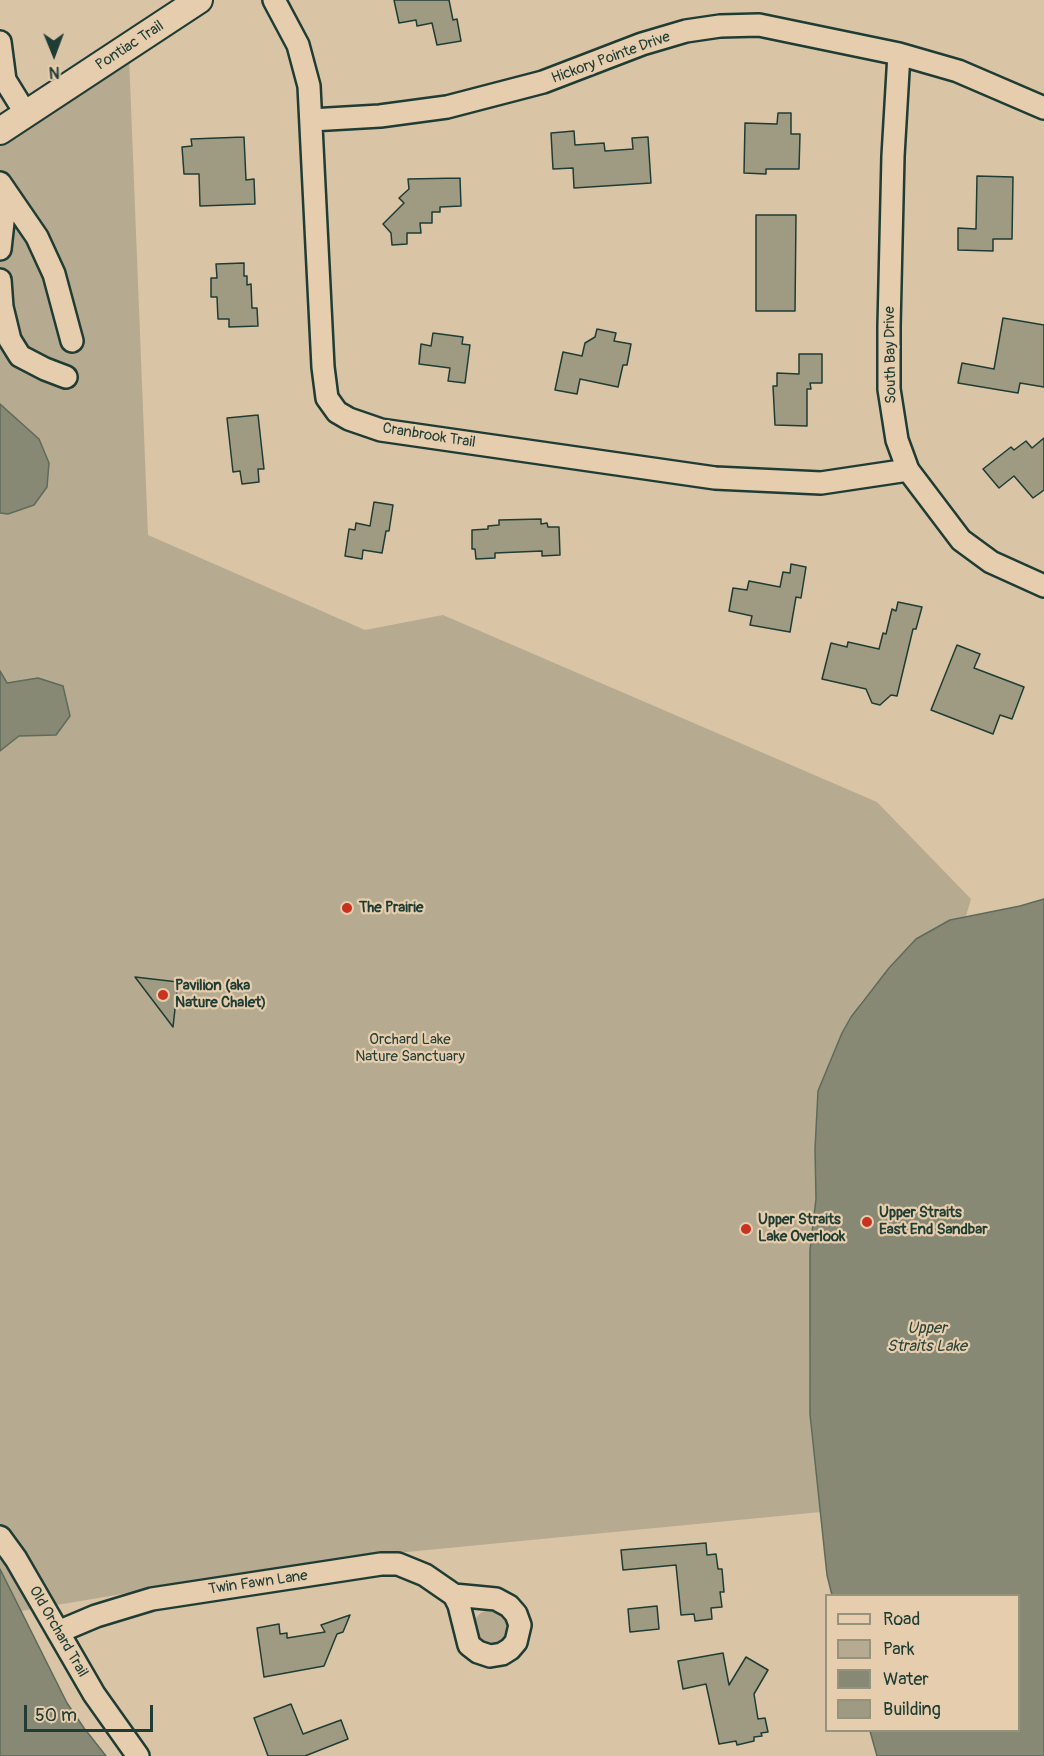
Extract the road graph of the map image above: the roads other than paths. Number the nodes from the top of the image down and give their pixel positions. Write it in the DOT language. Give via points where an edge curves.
graph roads {
  1 [pos="199,0"];
  2 [pos="274,0"];
  3 [pos="0,42"];
  4 [pos="899,54"];
  5 [pos="1044,108"];
  6 [pos="26,114"];
  7 [pos="311,120"];
  8 [pos="0,131"];
  9 [pos="5,190"];
  10 [pos="0,249"];
  11 [pos="0,280"];
  12 [pos="72,341"];
  13 [pos="66,377"];
  14 [pos="908,470"];
  15 [pos="1044,586"];
  16 [pos="0,1538"];
  17 [pos="454,1595"];
  18 [pos="58,1632"];
  19 [pos="138,1756"];
  1 -- 6 [label="main road, Pontiac Trail"];
  2 -- 7 [label="street, Cranbrook Trail" via="298,45 309,86"];
  3 -- 6 [label="street" via="5,80"];
  4 -- 5 [label="street, Hickory Pointe Drive" via="958,70"];
  4 -- 7 [label="street, Hickory Pointe Drive" via="759,25 720,26 642,44 543,82 447,107"];
  4 -- 14 [label="street, South Bay Drive" via="892,165 889,389 897,440"];
  6 -- 8 [label="main road, Pontiac Trail"];
  7 -- 14 [label="street, Cranbrook Trail" via="323,367 327,398 349,419 381,430 715,478 821,483"];
  9 -- 10 [label="street"];
  9 -- 12 [label="street" via="37,237 54,274"];
  11 -- 13 [label="street" via="10,340 21,356"];
  14 -- 15 [label="street, South Bay Drive" via="960,540 991,562"];
  16 -- 18 [label="street, Old Orchard Trail"];
  17 -- 18 [label="street, Twin Fawn Lane" via="410,1569 381,1564 152,1599"];
  18 -- 19 [label="street, Old Orchard Trail" via="94,1694"];
}
